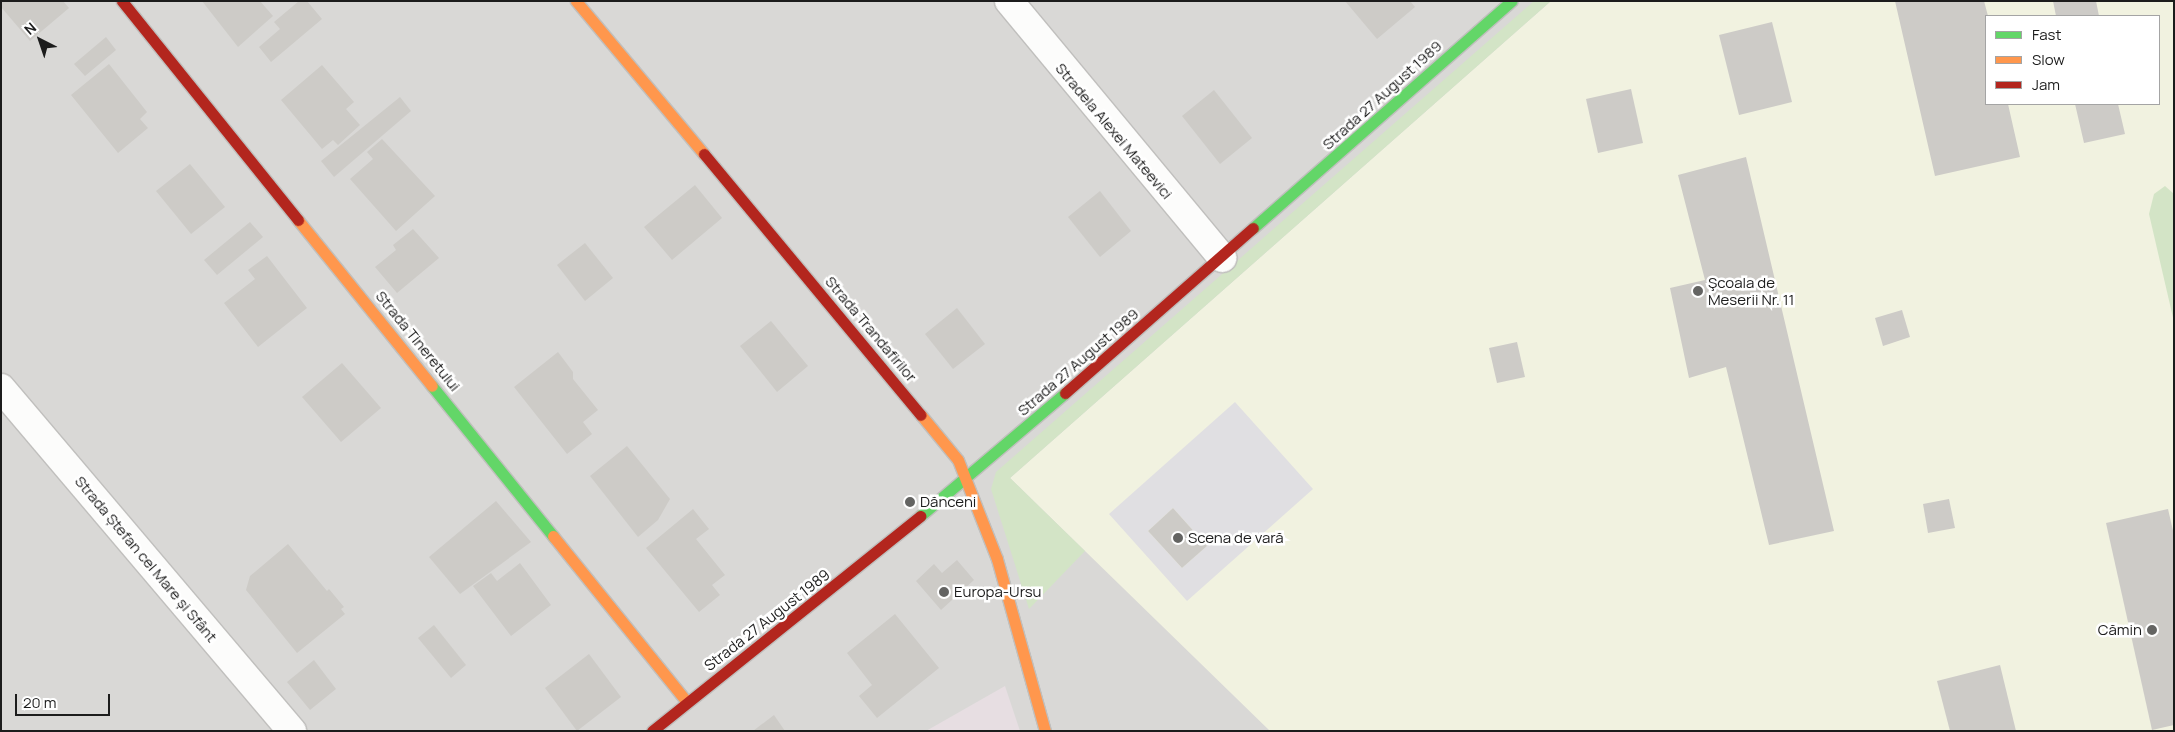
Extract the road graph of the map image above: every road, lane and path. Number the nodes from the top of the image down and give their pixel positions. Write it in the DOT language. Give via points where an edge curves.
graph roads {
  1 [pos="122,1"];
  2 [pos="576,1"];
  3 [pos="1009,1"];
  4 [pos="1500,5"];
  5 [pos="1222,258"];
  6 [pos="1,388"];
  7 [pos="967,479"];
  8 [pos="687,702"];
  9 [pos="292,731"];
  10 [pos="652,731"];
  11 [pos="1045,731"];
  1 -- 8 [label="street, Strada Tineretului"];
  2 -- 7 [label="street, Strada Trandafirilor" via="944,440"];
  3 -- 5 [label="street, Stradela Alexei Mateevici"];
  4 -- 5 [label="street, Strada 27 August 1989"];
  5 -- 7 [label="street, Strada 27 August 1989"];
  6 -- 9 [label="street, Strada Ștefan cel Mare și Sfânt"];
  7 -- 8 [label="street, Strada 27 August 1989"];
  7 -- 11 [label="street, Strada Trandafirilor" via="1011,606"];
  8 -- 10 [label="street, Strada 27 August 1989"];
}
